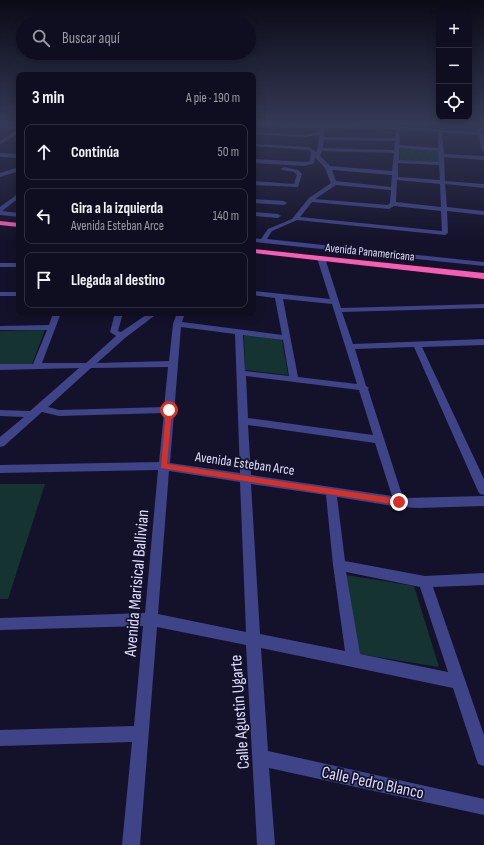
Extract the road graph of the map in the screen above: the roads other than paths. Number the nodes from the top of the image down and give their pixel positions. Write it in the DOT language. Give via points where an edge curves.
graph roads {
  1 [pos="274,162"];
  2 [pos="311,162"];
  3 [pos="324,162"];
  4 [pos="395,162"];
  5 [pos="417,162"];
  6 [pos="442,164"];
  7 [pos="256,166"];
  8 [pos="329,168"];
  9 [pos="16,170"];
  10 [pos="0,172"];
  11 [pos="8,172"];
  12 [pos="0,175"];
  13 [pos="16,175"];
  14 [pos="394,176"];
  15 [pos="0,180"];
  16 [pos="443,182"];
  17 [pos="256,183"];
  18 [pos="334,183"];
  19 [pos="484,186"];
  20 [pos="394,189"];
  21 [pos="16,197"];
  22 [pos="310,200"];
  23 [pos="256,201"];
  24 [pos="284,203"];
  25 [pos="392,204"];
  26 [pos="444,209"];
  27 [pos="0,210"];
  28 [pos="0,213"];
  29 [pos="484,213"];
  30 [pos="256,214"];
  31 [pos="16,215"];
  32 [pos="278,216"];
  33 [pos="0,218"];
  34 [pos="296,218"];
  35 [pos="16,220"];
  36 [pos="0,223"];
  37 [pos="16,225"];
  38 [pos="256,240"];
  39 [pos="263,241"];
  40 [pos="256,245"];
  41 [pos="256,251"];
  42 [pos="321,258"];
  43 [pos="484,264"];
  44 [pos="0,265"];
  45 [pos="16,265"];
  46 [pos="484,270"];
  47 [pos="484,276"];
  48 [pos="256,293"];
  49 [pos="0,294"];
  50 [pos="16,294"];
  51 [pos="279,296"];
  52 [pos="337,306"];
  53 [pos="484,306"];
  54 [pos="56,316"];
  55 [pos="117,316"];
  56 [pos="150,316"];
  57 [pos="179,318"];
  58 [pos="52,327"];
  59 [pos="0,328"];
  60 [pos="238,332"];
  61 [pos="122,336"];
  62 [pos="285,338"];
  63 [pos="417,345"];
  64 [pos="483,345"];
  65 [pos="351,347"];
  66 [pos="173,364"];
  67 [pos="37,366"];
  68 [pos="88,366"];
  69 [pos="0,367"];
  70 [pos="241,373"];
  71 [pos="294,380"];
  72 [pos="364,388"];
  73 [pos="42,408"];
  74 [pos="169,410"];
  75 [pos="0,414"];
  76 [pos="33,415"];
  77 [pos="243,421"];
  78 [pos="380,440"];
  79 [pos="0,444"];
  80 [pos="164,466"];
  81 [pos="0,469"];
  82 [pos="246,478"];
  83 [pos="331,491"];
  84 [pos="484,491"];
  85 [pos="484,501"];
  86 [pos="399,502"];
  87 [pos="339,565"];
  88 [pos="484,579"];
  89 [pos="425,582"];
  90 [pos="151,619"];
  91 [pos="0,624"];
  92 [pos="254,639"];
  93 [pos="354,661"];
  94 [pos="457,681"];
  95 [pos="141,734"];
  96 [pos="0,738"];
  97 [pos="262,758"];
  98 [pos="484,758"];
  99 [pos="484,806"];
  100 [pos="131,845"];
  101 [pos="266,845"];
  1 -- 2 [label="street"];
  3 -- 8 [label="street"];
  4 -- 14 [label="street"];
  5 -- 6 [label="street"];
  6 -- 16 [label="street"];
  7 -- 17 [label="street" via="288,169 300,175 296,186"];
  8 -- 14 [label="street"];
  8 -- 18 [label="street"];
  9 -- 11 [label="street"];
  10 -- 11 [label="street"];
  11 -- 12 [label="street"];
  13 -- 15 [label="street"];
  14 -- 16 [label="street"];
  14 -- 20 [label="street"];
  16 -- 19 [label="street"];
  16 -- 26 [label="street"];
  18 -- 20 [label="street"];
  18 -- 22 [label="street"];
  20 -- 25 [label="street"];
  21 -- 27 [label="street"];
  22 -- 25 [label="street" via="389,207"];
  22 -- 34 [label="street"];
  23 -- 24 [label="street"];
  25 -- 26 [label="street"];
  26 -- 29 [label="street"];
  26 -- 34 [label="street" via="445,233"];
  28 -- 31 [label="street"];
  30 -- 32 [label="street"];
  33 -- 35 [label="highway"];
  34 -- 39 [label="street" via="270,230"];
  36 -- 37 [label="highway"];
  38 -- 39 [label="street, Avenida Panamericana"];
  39 -- 43 [label="street, Avenida Panamericana"];
  40 -- 46 [label="highway, Avenida Panamericana"];
  41 -- 42 [label="highway, Avenida Panamericana"];
  42 -- 47 [label="highway, Avenida Panamericana"];
  42 -- 52 [label="street"];
  44 -- 45 [label="street"];
  48 -- 51 [label="street"];
  49 -- 50 [label="street"];
  51 -- 52 [label="street"];
  51 -- 62 [label="street"];
  52 -- 53 [label="street"];
  52 -- 65 [label="street"];
  54 -- 58 [label="street"];
  55 -- 61 [label="street" via="114,332"];
  56 -- 61 [label="street"];
  57 -- 60 [label="street"];
  57 -- 66 [label="street, Avenida Marisical Ballivian"];
  58 -- 59 [label="street"];
  58 -- 67 [label="street"];
  60 -- 62 [label="street"];
  60 -- 70 [label="street"];
  61 -- 68 [label="street"];
  62 -- 71 [label="street"];
  63 -- 64 [label="street"];
  63 -- 65 [label="street"];
  63 -- 84 [label="street"];
  65 -- 72 [label="street"];
  66 -- 68 [label="street"];
  66 -- 74 [label="street, Avenida Marisical Ballivian"];
  67 -- 68 [label="street"];
  67 -- 69 [label="street"];
  68 -- 73 [label="street"];
  70 -- 71 [label="street"];
  70 -- 77 [label="street"];
  71 -- 72 [label="street"];
  72 -- 78 [label="street"];
  73 -- 74 [label="street" via="59,413"];
  73 -- 76 [label="street"];
  74 -- 80 [label="street, Avenida Marisical Ballivian"];
  75 -- 76 [label="street"];
  76 -- 79 [label="street"];
  77 -- 78 [label="street"];
  77 -- 82 [label="street"];
  78 -- 86 [label="street"];
  80 -- 81 [label="street, Avenida Esteban Arce"];
  80 -- 82 [label="street, Avenida Esteban Arce"];
  80 -- 90 [label="street, Avenida Marisical Ballivian"];
  82 -- 83 [label="street, Avenida Esteban Arce"];
  82 -- 92 [label="street"];
  83 -- 86 [label="street, Avenida Esteban Arce"];
  83 -- 87 [label="street"];
  85 -- 86 [label="street, Avenida Esteban Arce"];
  87 -- 89 [label="street"];
  87 -- 93 [label="street"];
  88 -- 89 [label="street"];
  89 -- 94 [label="street"];
  90 -- 91 [label="street, Calle Agustin Ugarte"];
  90 -- 92 [label="street, Calle Agustin Ugarte"];
  90 -- 95 [label="street, Avenida Marisical Ballivian"];
  92 -- 93 [label="street"];
  92 -- 97 [label="street, Calle Agustin Ugarte"];
  93 -- 94 [label="street"];
  94 -- 98 [label="street"];
  95 -- 96 [label="street"];
  95 -- 100 [label="street, Avenida Marisical Ballivian"];
  97 -- 99 [label="street, Calle Pedro Blanco"];
  97 -- 101 [label="street, Calle Agustin Ugarte"];
}
